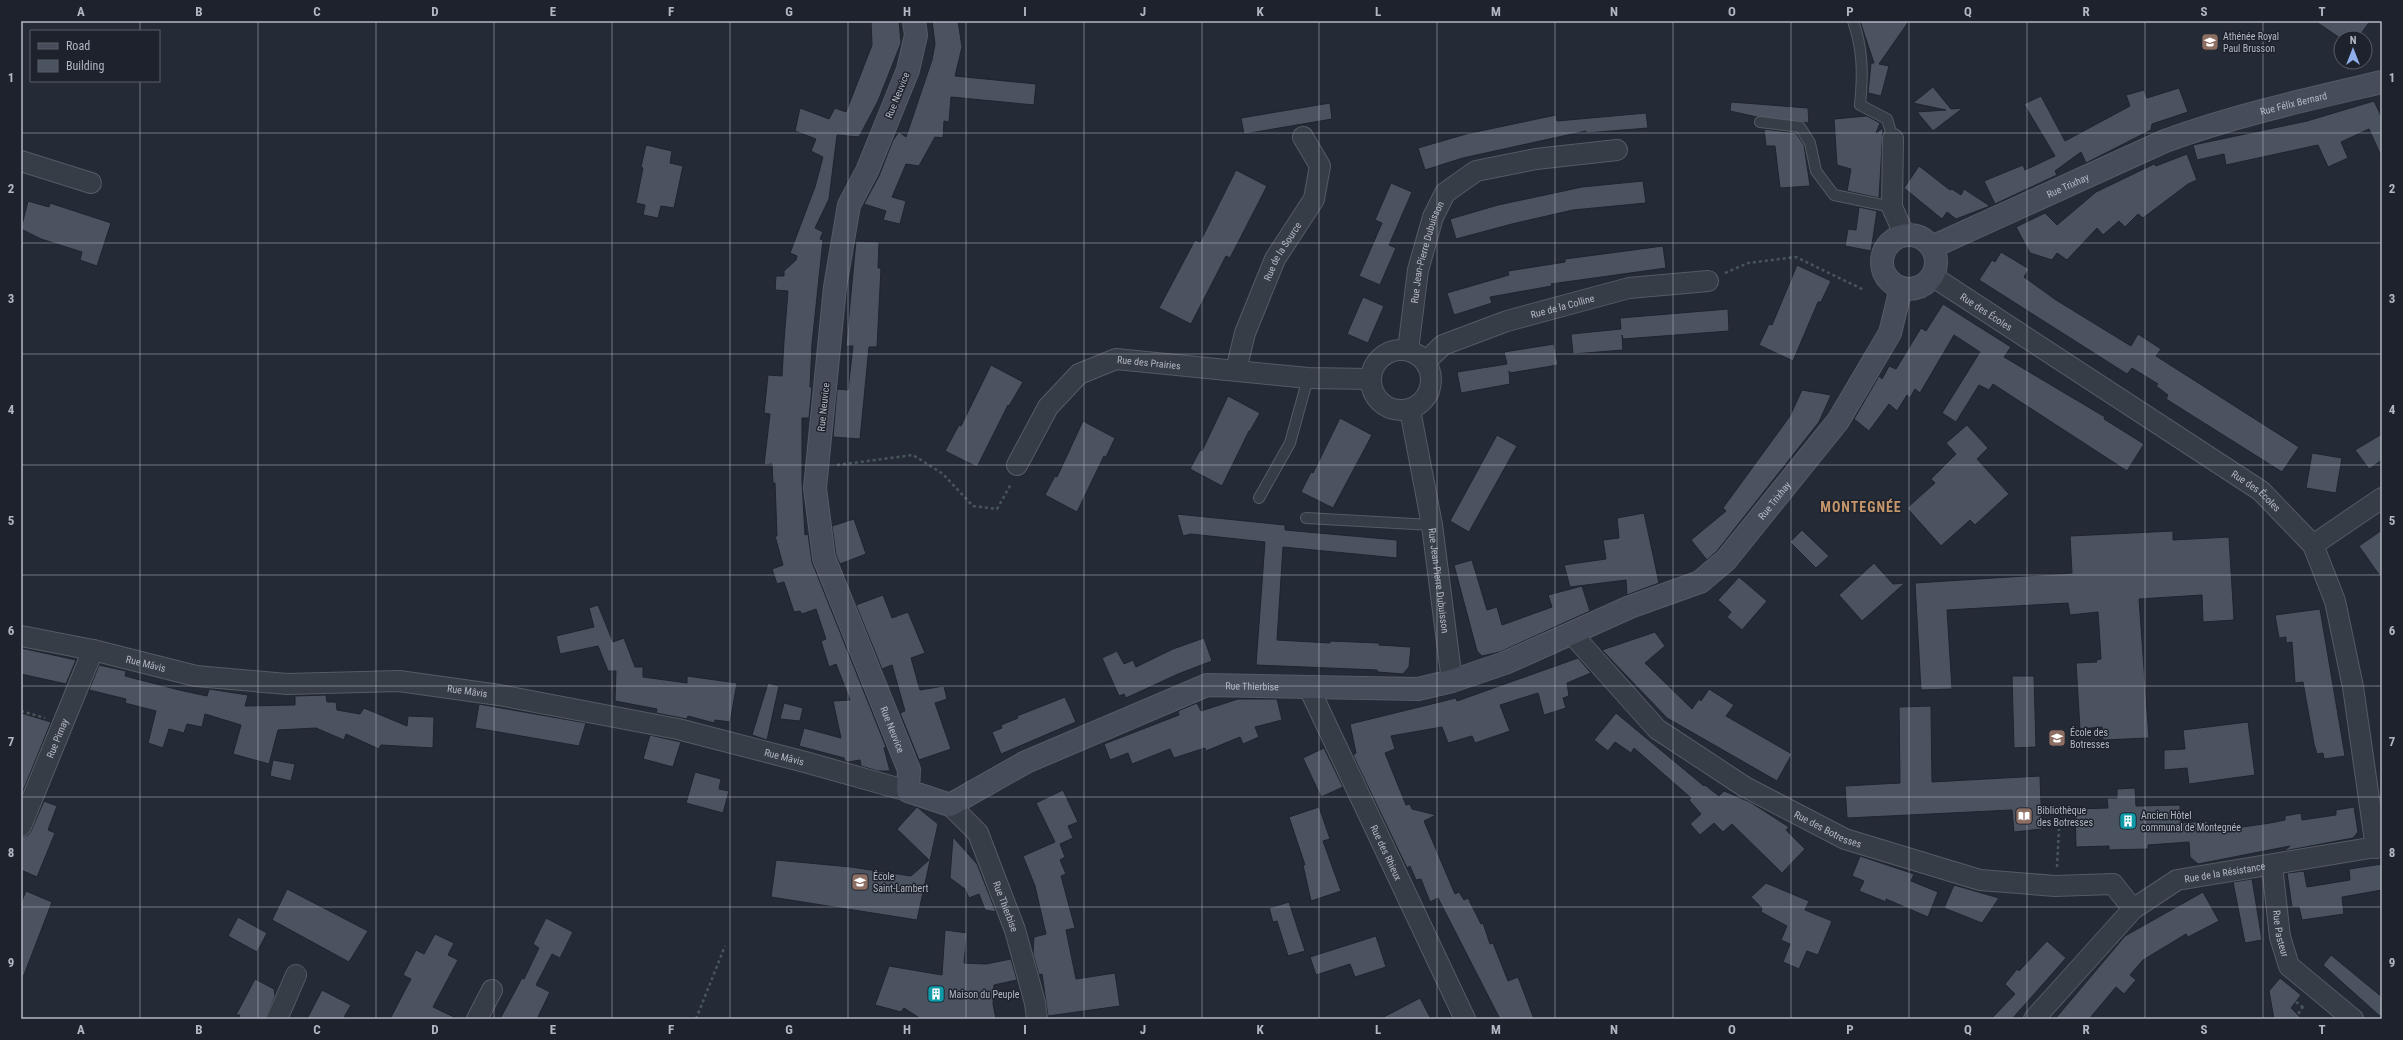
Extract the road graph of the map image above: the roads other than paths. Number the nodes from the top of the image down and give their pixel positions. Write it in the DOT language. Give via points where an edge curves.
graph roads {
  1 [pos="914,21"];
  2 [pos="1852,21"];
  3 [pos="2382,82"];
  4 [pos="1760,122"];
  5 [pos="2205,126"];
  6 [pos="1303,137"];
  7 [pos="1893,139"];
  8 [pos="1617,150"];
  9 [pos="21,161"];
  10 [pos="90,183"];
  11 [pos="1892,207"];
  12 [pos="1905,236"];
  13 [pos="1932,247"];
  14 [pos="1932,276"];
  15 [pos="1708,281"];
  16 [pos="1901,288"];
  17 [pos="1408,350"];
  18 [pos="1426,361"];
  19 [pos="1236,370"];
  20 [pos="1308,378"];
  21 [pos="1370,379"];
  22 [pos="1410,410"];
  23 [pos="1016,465"];
  24 [pos="1259,498"];
  25 [pos="2382,498"];
  26 [pos="1306,518"];
  27 [pos="1432,525"];
  28 [pos="2313,546"];
  29 [pos="1572,634"];
  30 [pos="21,636"];
  31 [pos="93,650"];
  32 [pos="1452,681"];
  33 [pos="1308,686"];
  34 [pos="908,792"];
  35 [pos="950,805"];
  36 [pos="21,826"];
  37 [pos="2379,847"];
  38 [pos="2272,866"];
  39 [pos="2133,909"];
  40 [pos="296,975"];
  41 [pos="492,990"];
  42 [pos="277,1019"];
  43 [pos="477,1019"];
  44 [pos="1037,1019"];
  45 [pos="1465,1019"];
  46 [pos="2034,1019"];
  47 [pos="2353,1019"];
  1 -- 34 [label="street, Rue Neuvice" via="916,35 908,70 866,172 849,205 835,287 815,488 824,558 909,770"];
  2 -- 7 [label="lane" via="1858,35 1863,69 1860,104 1887,119"];
  3 -- 5 [label="street, Rue Félix Bernard"];
  4 -- 11 [label="lane" via="1800,127 1810,143 1816,172 1834,195"];
  5 -- 13 [label="street, Rue Trixhay" via="2165,141"];
  6 -- 19 [label="street, Rue de la Source" via="1320,166 1314,199 1275,259 1245,332"];
  7 -- 11 [label="street"];
  8 -- 17 [label="street, Rue Jean-Pierre Dubuisson" via="1536,159 1476,172 1445,193 1433,217 1418,270"];
  9 -- 10 [label="street"];
  11 -- 12 [label="street"];
  12 -- 13 [label="street" via="1924,240"];
  12 -- 16 [label="street" via="1894,240 1882,256 1885,276"];
  13 -- 14 [label="street" via="1935,266"];
  14 -- 16 [label="street" via="1918,288"];
  14 -- 28 [label="street, Rue des Écoles" via="2261,491"];
  15 -- 18 [label="street, Rue de la Colline" via="1629,288 1507,321 1442,345"];
  16 -- 29 [label="street, Rue Trixhay" via="1890,334 1838,421 1726,560 1700,582 1630,607"];
  17 -- 18 [label="street"];
  17 -- 21 [label="street" via="1390,351 1376,362"];
  18 -- 22 [label="street" via="1432,380 1426,398"];
  19 -- 20 [label="street, Rue des Prairies"];
  19 -- 23 [label="street, Rue des Prairies" via="1116,359 1079,374 1048,407"];
  20 -- 21 [label="street, Rue des Prairies"];
  20 -- 24 [label="lane" via="1290,443"];
  21 -- 22 [label="street" via="1375,398 1391,409"];
  22 -- 27 [label="street, Rue Jean-Pierre Dubuisson"];
  25 -- 28 [label="street"];
  26 -- 27 [label="lane"];
  27 -- 32 [label="street, Rue Jean-Pierre Dubuisson"];
  28 -- 37 [label="street, Rue des Écoles" via="2336,601"];
  29 -- 32 [label="street, Rue Thierbise" via="1505,663"];
  29 -- 39 [label="street, Rue des Botresses" via="1657,729 1745,787 1845,838 1980,880 2055,886 2113,884"];
  30 -- 31 [label="street, Rue Mâvis"];
  31 -- 34 [label="street, Rue Mâvis" via="196,676 287,684 399,681 499,695 678,729"];
  31 -- 36 [label="street, Rue Pirnay"];
  32 -- 33 [label="street, Rue Thierbise" via="1418,689"];
  33 -- 35 [label="street, Rue Thierbise" via="1207,685 1026,762"];
  33 -- 45 [label="street, Rue des Rhieux"];
  34 -- 35 [label="street, Rue Thierbise"];
  35 -- 44 [label="street, Rue Thierbise" via="978,833 1015,930"];
  37 -- 38 [label="street, Rue de la Résistance"];
  38 -- 39 [label="street, Rue de la Résistance" via="2177,880"];
  38 -- 47 [label="street, Rue Pasteur" via="2280,936 2288,966"];
  39 -- 46 [label="street, Rue de la Résistance"];
  40 -- 42 [label="street"];
  41 -- 43 [label="street"];
}
